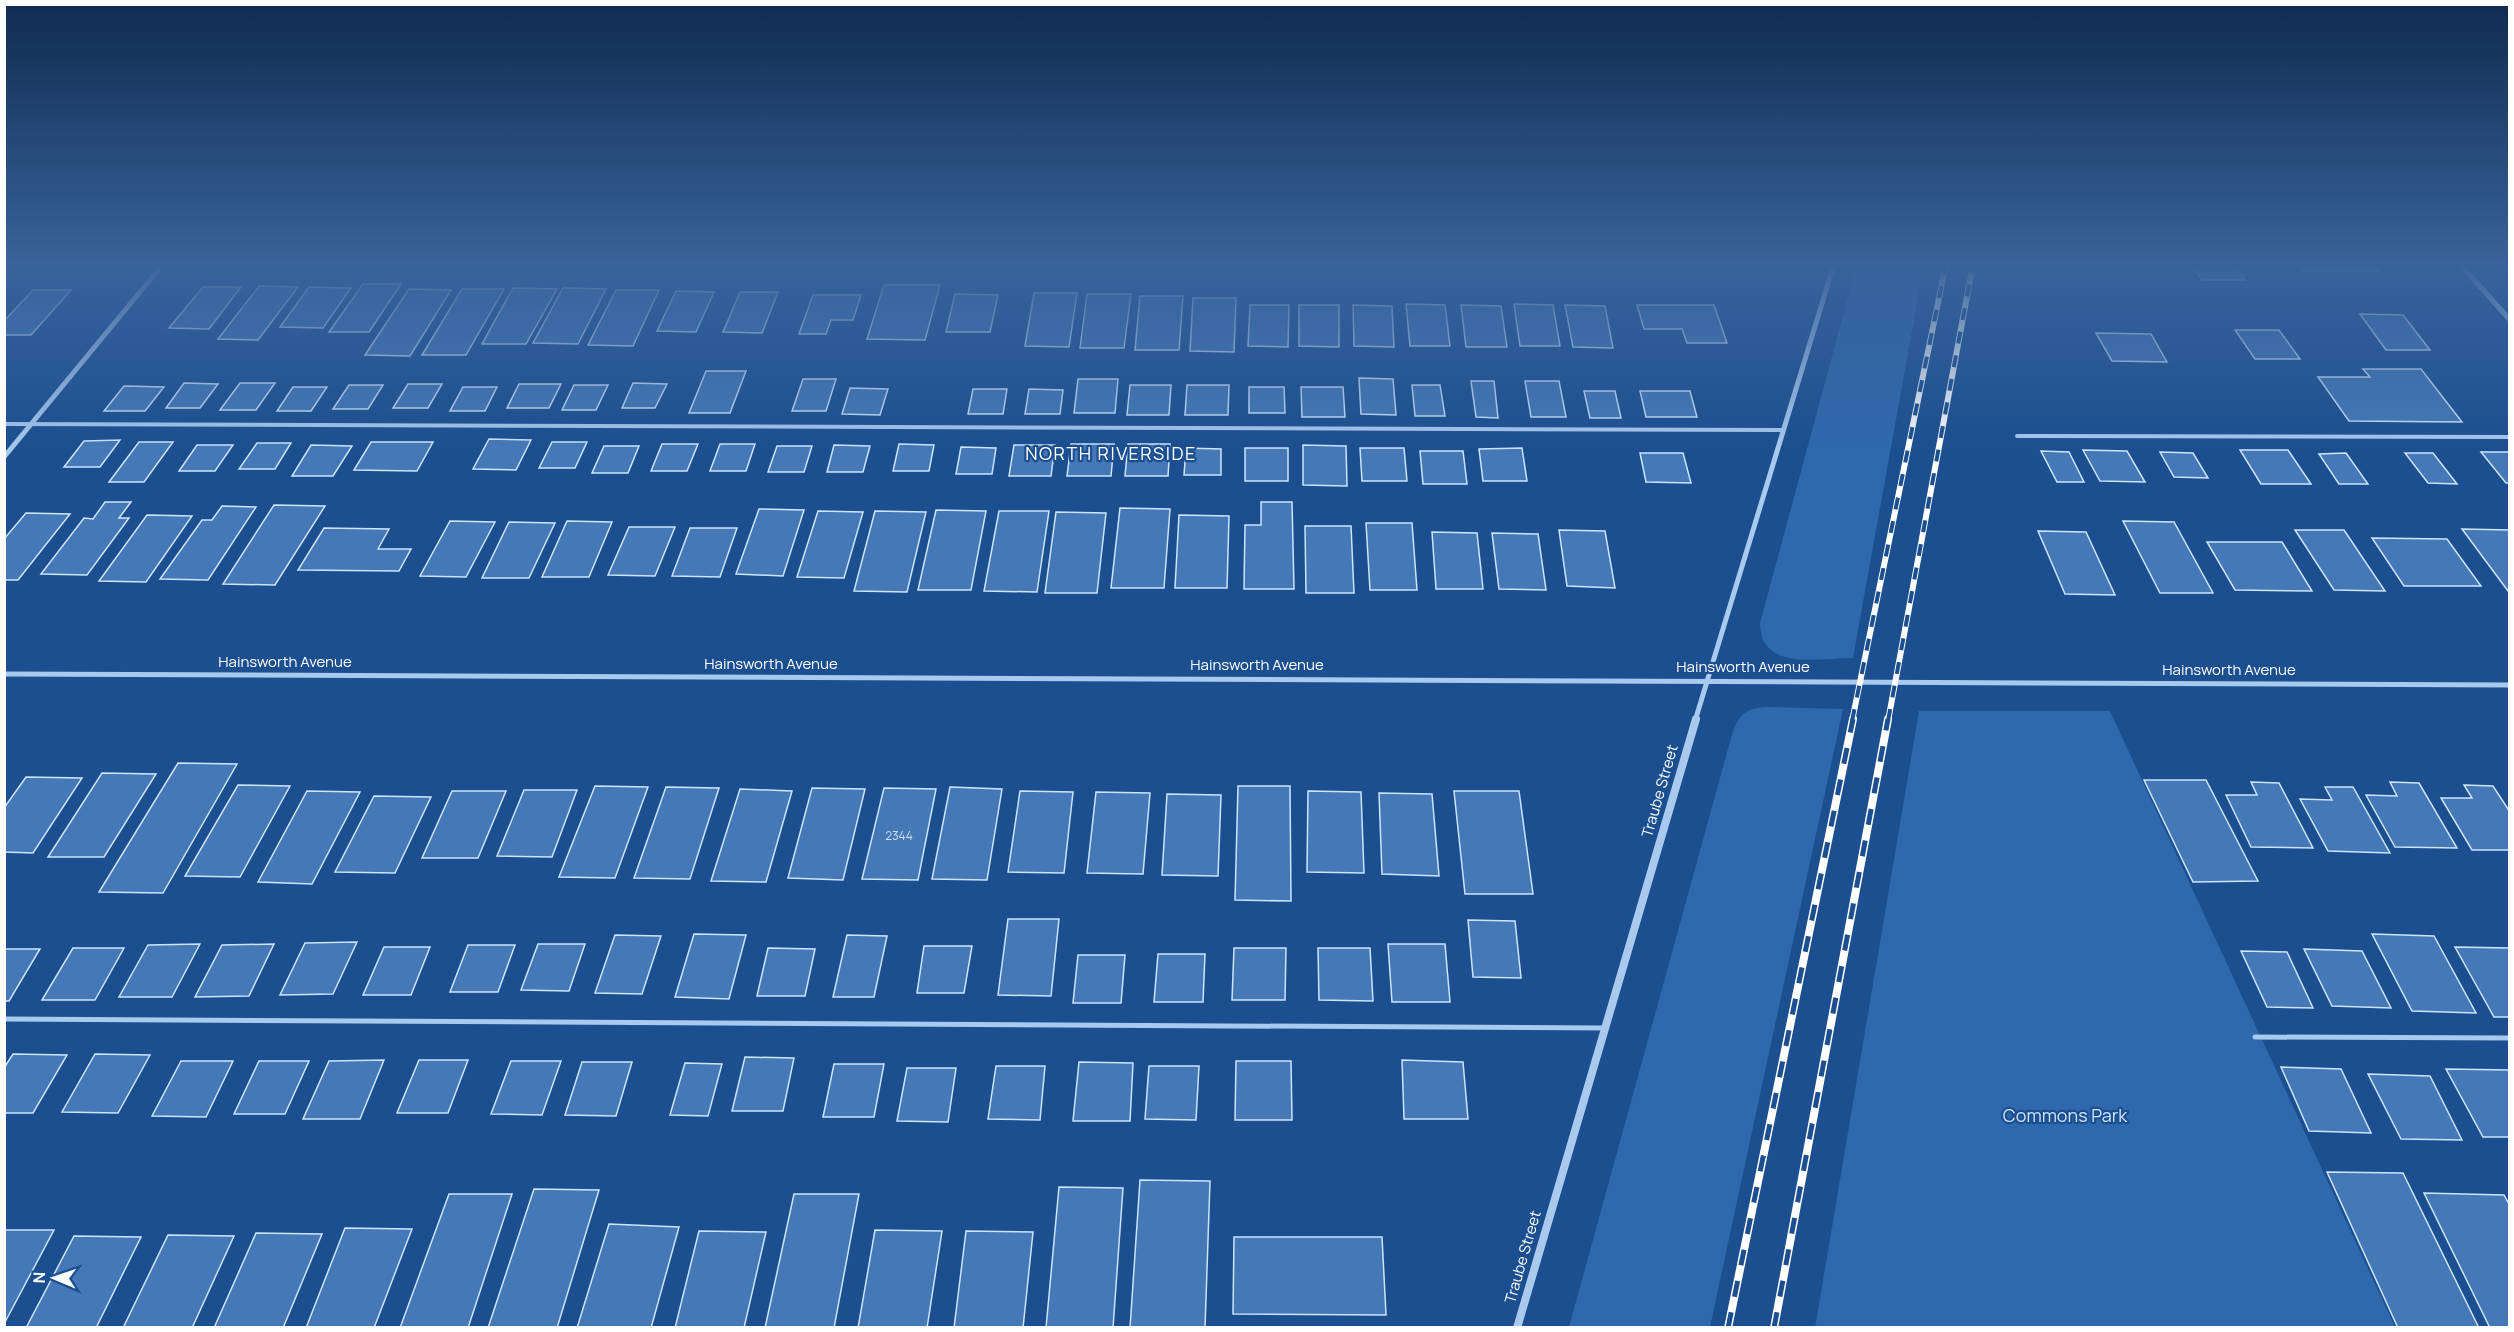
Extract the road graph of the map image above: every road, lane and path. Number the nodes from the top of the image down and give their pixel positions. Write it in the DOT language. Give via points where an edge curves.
graph roads {
  1 [pos="112,326"];
  2 [pos="1815,326"];
  3 [pos="4,424"];
  4 [pos="32,424"];
  5 [pos="1783,430"];
  6 [pos="2017,436"];
  7 [pos="2510,437"];
  8 [pos="4,457"];
  9 [pos="4,674"];
  10 [pos="1707,680"];
  11 [pos="2510,685"];
  12 [pos="4,1019"];
  13 [pos="1605,1028"];
  14 [pos="2255,1037"];
  15 [pos="2510,1038"];
  16 [pos="1517,1328"];
  1 -- 4 [label="street"];
  2 -- 5 [label="street, Traube Street"];
  3 -- 4 [label="lane"];
  4 -- 5 [label="lane"];
  4 -- 8 [label="street"];
  5 -- 10 [label="street, Traube Street"];
  6 -- 7 [label="lane"];
  9 -- 10 [label="street, Hainsworth Avenue"];
  10 -- 11 [label="street, Hainsworth Avenue"];
  10 -- 13 [label="street, Traube Street"];
  12 -- 13 [label="lane"];
  13 -- 16 [label="street, Traube Street"];
  14 -- 15 [label="lane"];
}
